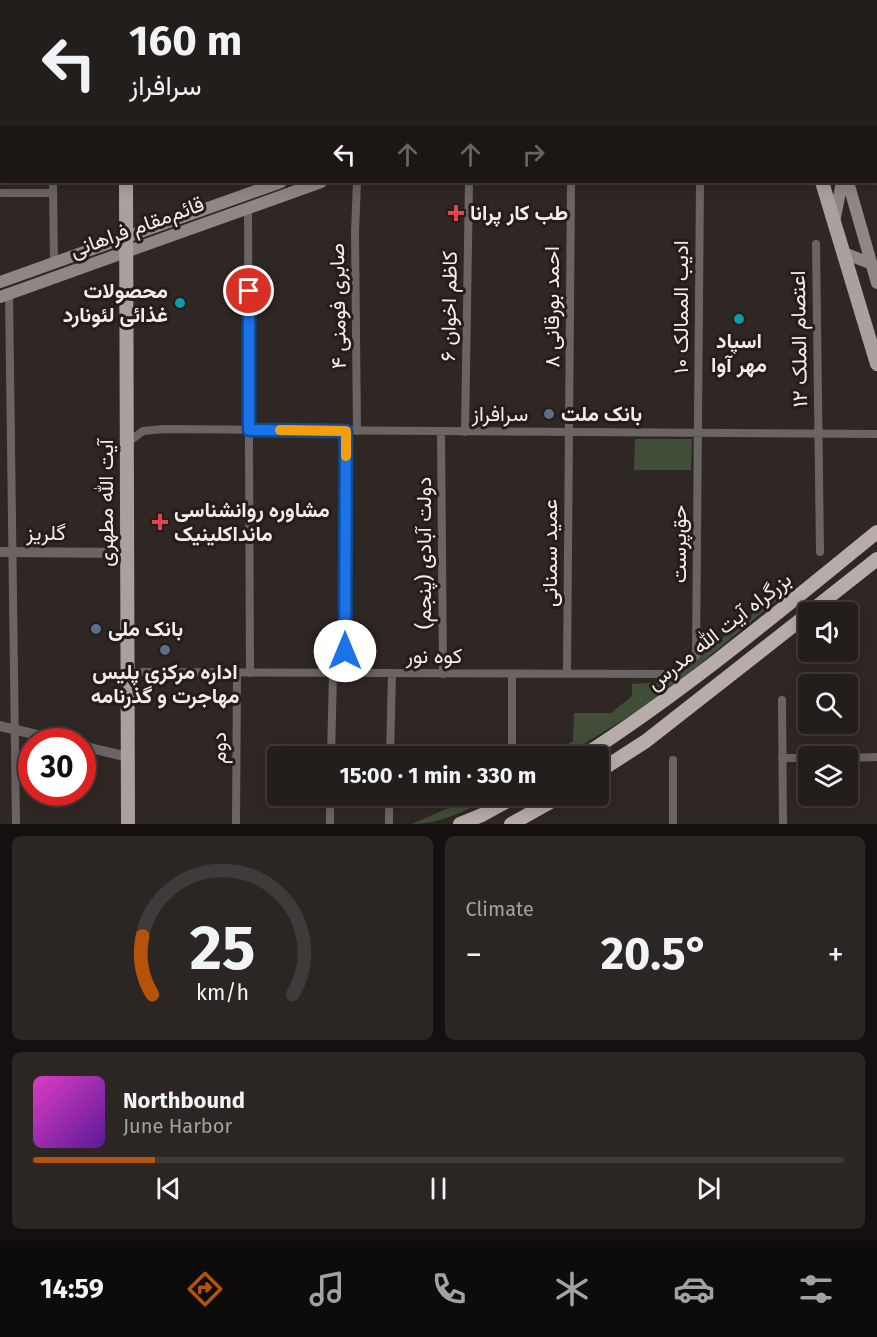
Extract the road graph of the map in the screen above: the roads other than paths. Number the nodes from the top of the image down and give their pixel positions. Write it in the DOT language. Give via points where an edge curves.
graph roads {
  1 [pos="53,183"];
  2 [pos="126,183"];
  3 [pos="318,183"];
  4 [pos="357,183"];
  5 [pos="468,183"];
  6 [pos="571,183"];
  7 [pos="699,183"];
  8 [pos="822,183"];
  9 [pos="842,183"];
  10 [pos="848,183"];
  11 [pos="264,185"];
  12 [pos="0,193"];
  13 [pos="53,193"];
  14 [pos="248,208"];
  15 [pos="834,222"];
  16 [pos="816,244"];
  17 [pos="126,245"];
  18 [pos="844,253"];
  19 [pos="54,263"];
  20 [pos="872,264"];
  21 [pos="0,282"];
  22 [pos="877,283"];
  23 [pos="5,295"];
  24 [pos="877,364"];
  25 [pos="249,430"];
  26 [pos="346,431"];
  27 [pos="357,431"];
  28 [pos="441,431"];
  29 [pos="465,432"];
  30 [pos="569,432"];
  31 [pos="698,433"];
  32 [pos="818,434"];
  33 [pos="877,434"];
  34 [pos="127,443"];
  35 [pos="877,532"];
  36 [pos="0,552"];
  37 [pos="14,552"];
  38 [pos="820,552"];
  39 [pos="127,553"];
  40 [pos="877,559"];
  41 [pos="823,602"];
  42 [pos="798,622"];
  43 [pos="696,656"];
  44 [pos="127,672"];
  45 [pos="237,673"];
  46 [pos="250,673"];
  47 [pos="333,673"];
  48 [pos="345,673"];
  49 [pos="392,673"];
  50 [pos="443,674"];
  51 [pos="512,674"];
  52 [pos="567,674"];
  53 [pos="669,674"];
  54 [pos="782,700"];
  55 [pos="0,726"];
  56 [pos="16,729"];
  57 [pos="331,746"];
  58 [pos="390,746"];
  59 [pos="512,746"];
  60 [pos="599,746"];
  61 [pos="96,749"];
  62 [pos="128,757"];
  63 [pos="782,758"];
  64 [pos="798,758"];
  65 [pos="858,758"];
  66 [pos="877,758"];
  67 [pos="673,760"];
  68 [pos="609,765"];
  69 [pos="330,806"];
  70 [pos="389,806"];
  71 [pos="498,806"];
  72 [pos="543,806"];
  73 [pos="16,824"];
  74 [pos="128,824"];
  75 [pos="236,824"];
  76 [pos="330,824"];
  77 [pos="389,824"];
  78 [pos="460,824"];
  79 [pos="511,824"];
  80 [pos="673,824"];
  81 [pos="783,824"];
  1 -- 13 [label="street"];
  2 -- 17 [label="main road, آیت الله مطهری"];
  3 -- 14 [label="main road, قائم‌مقام فراهانی"];
  4 -- 27 [label="street, صابری فومنی ۴"];
  5 -- 29 [label="street, کاظم اخوان ۶"];
  6 -- 30 [label="street, احمد بورقانی ۸"];
  7 -- 31 [label="street, ادیب الممالک ۱۰"];
  8 -- 15 [label="main road"];
  9 -- 15 [label="main road"];
  10 -- 20 [label="main road"];
  11 -- 17 [label="main road, قائم‌مقام فراهانی"];
  12 -- 13 [label="street"];
  13 -- 19 [label="street"];
  14 -- 17 [label="main road, قائم‌مقام فراهانی"];
  14 -- 25 [label="street"];
  15 -- 18 [label="main road"];
  16 -- 32 [label="street, اعتصام الملک ۱۲"];
  17 -- 19 [label="main road, قائم‌مقام فراهانی"];
  17 -- 23 [label="main road, قائم‌مقام فراهانی"];
  17 -- 34 [label="main road, آیت الله مطهری"];
  18 -- 20 [label="main road"];
  18 -- 24 [label="main road"];
  19 -- 21 [label="main road, قائم‌مقام فراهانی"];
  20 -- 22 [label="main road"];
  23 -- 37 [label="street"];
  25 -- 26 [label="street, سرافراز"];
  25 -- 34 [label="street, سرافراز" via="151,429"];
  25 -- 46 [label="street"];
  26 -- 27 [label="street, سرافراز"];
  26 -- 48 [label="street"];
  27 -- 28 [label="street, سرافراز"];
  28 -- 29 [label="street, سرافراز"];
  28 -- 50 [label="street, دولت آبادی (پنجم)"];
  29 -- 30 [label="street, سرافراز"];
  30 -- 31 [label="street, سرافراز"];
  30 -- 52 [label="street, عمید سمنانی"];
  31 -- 32 [label="street, سرافراز"];
  31 -- 43 [label="street, حق‌پرست"];
  32 -- 33 [label="street, سرافراز"];
  32 -- 38 [label="street, اعتصام الملک ۱۲"];
  34 -- 39 [label="main road, آیت الله مطهری"];
  35 -- 60 [label="highway, بزرگراه آیت الله مدرس" via="714,664"];
  36 -- 37 [label="street, گلریز"];
  37 -- 39 [label="street, گلریز"];
  37 -- 56 [label="street"];
  39 -- 44 [label="main road, آیت الله مطهری"];
  40 -- 41 [label="highway, بزرگراه آیت الله مدرس"];
  42 -- 68 [label="highway, بزرگراه آیت الله مدرس" via="646,741"];
  44 -- 45 [label="street, کوه نور"];
  44 -- 62 [label="main road, آیت الله مطهری"];
  45 -- 46 [label="street, کوه نور"];
  45 -- 75 [label="street, دوم"];
  46 -- 47 [label="street, کوه نور"];
  47 -- 48 [label="street, کوه نور"];
  47 -- 57 [label="street"];
  48 -- 49 [label="street, کوه نور"];
  49 -- 50 [label="street, کوه نور"];
  49 -- 58 [label="street"];
  50 -- 51 [label="street, کوه نور"];
  51 -- 52 [label="street, کوه نور"];
  51 -- 59 [label="street"];
  52 -- 53 [label="street, کوه نور"];
  54 -- 63 [label="street"];
  55 -- 56 [label="street"];
  56 -- 73 [label="street"];
  61 -- 62 [label="street"];
  62 -- 74 [label="main road, آیت الله مطهری"];
  63 -- 64 [label="street"];
  63 -- 81 [label="street"];
  65 -- 66 [label="street"];
  67 -- 80 [label="street"];
  69 -- 76 [label="street"];
  70 -- 77 [label="street"];
  71 -- 78 [label="highway"];
  72 -- 79 [label="highway"];
}
